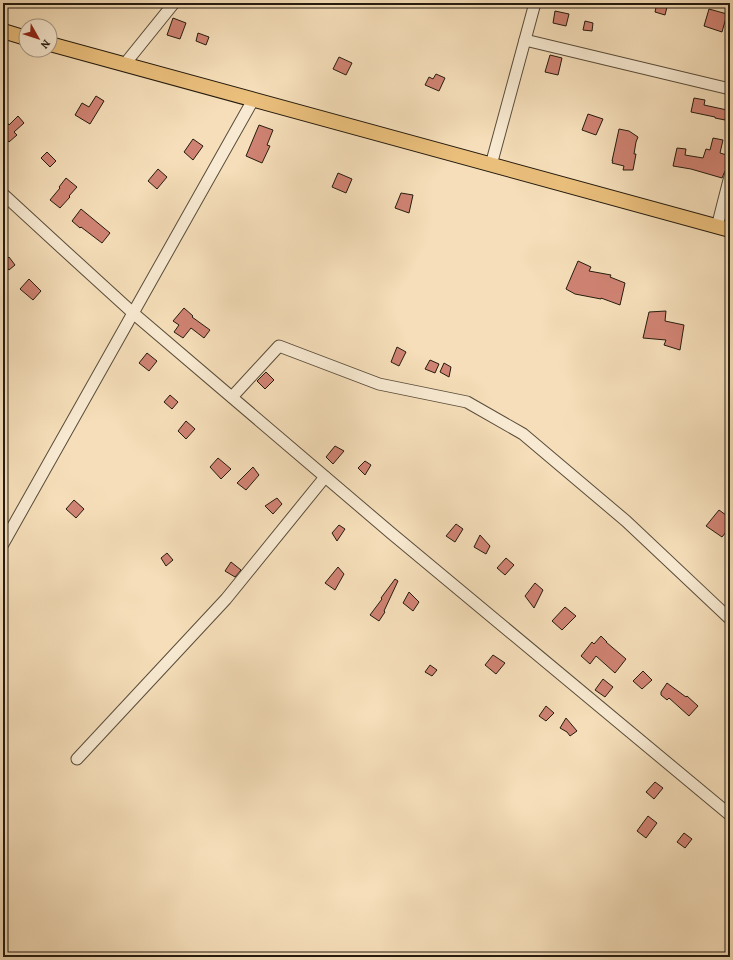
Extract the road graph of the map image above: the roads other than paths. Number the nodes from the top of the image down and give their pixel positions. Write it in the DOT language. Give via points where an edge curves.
graph roads {
  1 [pos="174,3"];
  2 [pos="535,3"];
  3 [pos="3,32"];
  4 [pos="18,36"];
  5 [pos="525,40"];
  6 [pos="58,46"];
  7 [pos="124,65"];
  8 [pos="730,89"];
  9 [pos="253,100"];
  10 [pos="490,165"];
  11 [pos="730,176"];
  12 [pos="3,194"];
  13 [pos="724,228"];
  14 [pos="134,313"];
  15 [pos="232,397"];
  16 [pos="325,477"];
  17 [pos="3,544"];
  18 [pos="730,619"];
  19 [pos="77,759"];
  20 [pos="730,815"];
  1 -- 7 [label="street"];
  2 -- 5 [label="street"];
  3 -- 4 [label="main road"];
  5 -- 8 [label="street"];
  5 -- 10 [label="street"];
  6 -- 7 [label="main road"];
  7 -- 9 [label="main road"];
  9 -- 10 [label="main road"];
  9 -- 14 [label="street"];
  10 -- 13 [label="main road"];
  11 -- 13 [label="street"];
  12 -- 14 [label="street"];
  14 -- 15 [label="street"];
  14 -- 17 [label="street"];
  15 -- 16 [label="street"];
  15 -- 18 [label="street" via="279,346 380,384 467,402 523,434 626,521"];
  16 -- 19 [label="street" via="226,599"];
  16 -- 20 [label="street"];
}
